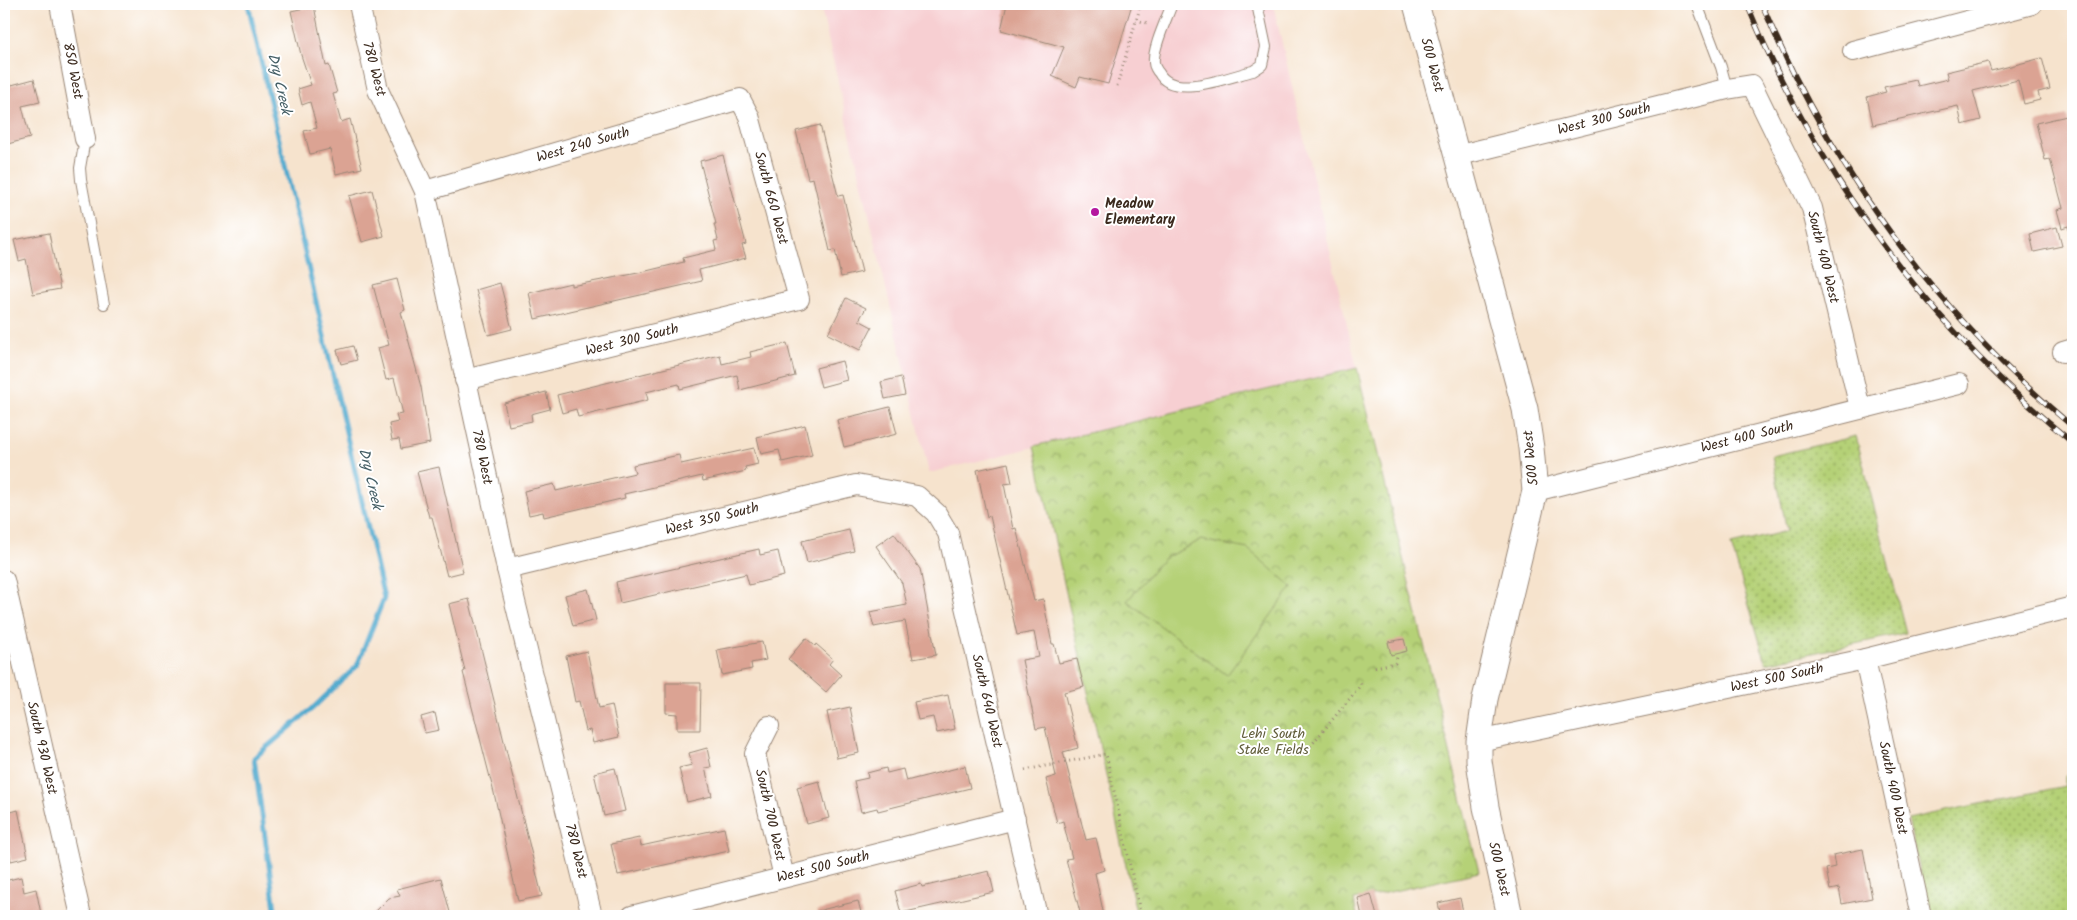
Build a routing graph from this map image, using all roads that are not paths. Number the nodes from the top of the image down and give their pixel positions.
1 (60, 4) edge
2 (362, 4) edge
3 (1172, 4) edge
4 (1257, 4) edge
5 (1416, 4) edge
6 (1697, 4) edge
7 (2032, 4) edge
8 (1853, 51) dead end
9 (1752, 85) joint
10 (1727, 89) junction
11 (740, 99) joint
12 (85, 139) joint
13 (1456, 156) junction
14 (425, 191) junction
15 (798, 299) joint
16 (104, 304) dead end
17 (465, 380) junction
18 (1959, 384) dead end
19 (1860, 408) junction
20 (1535, 491) junction
21 (917, 496) joint
22 (507, 569) junction
23 (4, 583) edge
24 (2073, 607) edge
25 (1865, 659) junction
26 (769, 726) dead end
27 (1479, 741) junction
28 (1015, 819) junction
29 (784, 877) junction
30 (81, 916) edge
31 (592, 916) edge
32 (632, 916) edge
33 (1037, 916) edge
34 (1510, 916) edge
35 (1920, 916) edge

1 - 12 street, 850 West
2 - 14 street, 780 West
3 - 4 lane
5 - 13 street, 500 West
6 - 10 lane
7 - 8 street
9 - 10 street, West 300 South
9 - 19 street, South 400 West
10 - 13 street, West 300 South
11 - 14 street, West 240 South
11 - 15 street, South 660 West
12 - 16 lane
13 - 20 street, 500 West
14 - 17 street, 780 West
15 - 17 street, West 300 South
17 - 22 street, 780 West
18 - 19 street, West 400 South
19 - 20 street, West 400 South
20 - 27 street, 500 West
21 - 22 street, West 350 South
21 - 28 street, South 640 West
22 - 31 street, 780 West
23 - 30 street, South 930 West
24 - 25 street, West 500 South
25 - 27 street, West 500 South
25 - 35 street, South 400 West
26 - 29 street, South 700 West
27 - 34 street, 500 West
28 - 29 street, West 500 South
28 - 33 street, South 640 West
29 - 32 street, West 500 South

